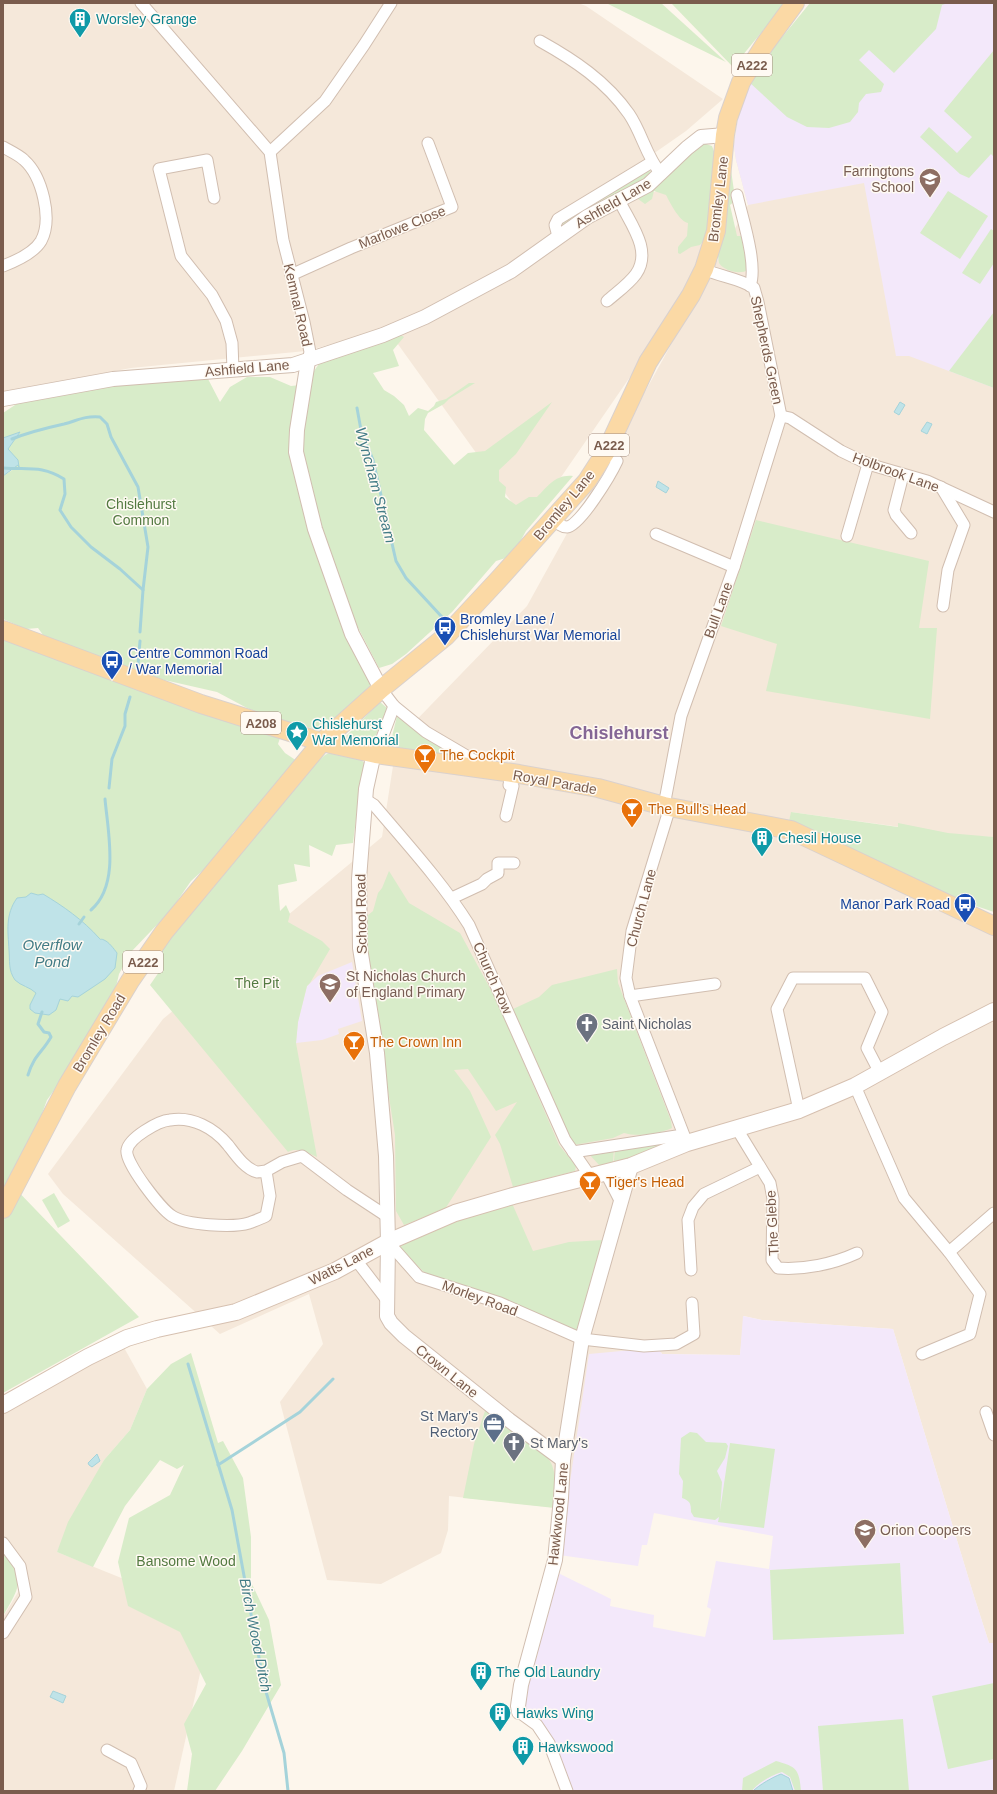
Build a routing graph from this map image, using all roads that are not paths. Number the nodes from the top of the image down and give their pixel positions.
1 (141, 3) edge
2 (391, 3) edge
3 (795, 3) edge
4 (540, 41) dead end
5 (725, 135) junction
6 (428, 143) dead end
7 (3, 147) edge
8 (270, 152) junction
9 (652, 162) junction
10 (661, 174) junction
11 (737, 195) dead end
12 (214, 198) dead end
13 (618, 200) junction
14 (558, 236) junction
15 (3, 266) edge
16 (704, 269) junction
17 (292, 275) junction
18 (750, 286) junction
19 (606, 301) dead end
20 (308, 361) junction
21 (233, 370) junction
22 (3, 399) edge
23 (781, 416) junction
24 (868, 464) junction
25 (904, 475) junction
26 (941, 487) junction
27 (994, 512) edge
28 (911, 533) dead end
29 (656, 534) dead end
30 (848, 536) dead end
31 (734, 567) junction
32 (943, 606) dead end
33 (3, 630) edge
34 (381, 689) junction
35 (394, 706) junction
36 (322, 742) junction
37 (375, 754) junction
38 (482, 770) junction
39 (511, 774) junction
40 (366, 800) junction
41 (667, 807) junction
42 (506, 816) dead end
43 (514, 863) dead end
44 (452, 898) junction
45 (994, 926) edge
46 (715, 984) dead end
47 (630, 996) junction
48 (994, 1011) edge
49 (880, 1073) junction
50 (855, 1086) junction
51 (799, 1110) junction
52 (737, 1129) junction
53 (685, 1139) junction
54 (573, 1152) junction
55 (631, 1166) junction
56 (760, 1167) junction
57 (266, 1171) junction
58 (607, 1172) junction
59 (590, 1176) junction
60 (621, 1199) junction
61 (3, 1209) edge
62 (994, 1213) edge
63 (388, 1217) junction
64 (388, 1242) junction
65 (857, 1252) dead end
66 (949, 1252) junction
67 (356, 1260) junction
68 (691, 1270) dead end
69 (386, 1300) junction
70 (692, 1303) dead end
71 (582, 1339) junction
72 (922, 1354) dead end
73 (3, 1405) edge
74 (986, 1412) dead end
75 (994, 1435) edge
76 (563, 1460) junction
77 (3, 1543) edge
78 (3, 1633) edge
79 (519, 1712) joint
80 (107, 1750) dead end
81 (140, 1791) edge
82 (567, 1791) edge

1 - 8 street
2 - 8 street
3 - 5 main road, A222
4 - 9 street
5 - 10 street, Ashfield Lane
5 - 16 main road, Bromley Lane / A222
6 - 17 street, Marlowe Close
7 - 15 street
8 - 17 street, Kemnal Road
9 - 10 street
9 - 14 street, Ashfield Lane
10 - 13 street, Ashfield Lane
11 - 18 street, Shepherds Green
12 - 21 street
13 - 14 street, Ashfield Lane
13 - 19 street
14 - 20 street, Ashfield Lane
16 - 18 street, Shepherds Green
16 - 34 main road, Bromley Lane / A222
17 - 20 street, Kemnal Road
18 - 23 street, Shepherds Green
20 - 21 street, Ashfield Lane
20 - 34 street, Kemnal Road
21 - 22 street, Ashfield Lane
23 - 24 street, Holbrook Lane
23 - 31 street, Bull Lane
24 - 25 street, Holbrook Lane
24 - 30 street
25 - 26 street, Holbrook Lane
25 - 28 street
26 - 27 street, Holbrook Lane
26 - 32 street
29 - 31 street
31 - 41 street, Bull Lane
33 - 36 main road, A208
34 - 35 street
34 - 36 main road, Bromley Lane / A222
35 - 37 street
35 - 38 street
36 - 37 main road, Royal Parade / A208
36 - 61 main road, Bromley Road / A222
37 - 38 main road, Royal Parade / A208
37 - 40 street, School Road
38 - 39 main road, Royal Parade / A208
39 - 41 main road, Royal Parade / A208
39 - 42 street
40 - 44 street, Church Row
40 - 63 street, School Road
41 - 45 main road, A208
41 - 47 street, Church Lane
43 - 44 street
44 - 54 street, Church Row
46 - 47 street
47 - 53 street, Church Lane
48 - 49 main road
49 - 50 main road
49 - 51 street
50 - 51 main road
50 - 66 street
51 - 52 main road
52 - 53 main road
52 - 56 street, The Glebe
53 - 54 street
53 - 55 main road, Watts Lane
54 - 59 street, Church Row
55 - 58 main road, Watts Lane
55 - 60 street, Hawkwood Lane
56 - 65 street, The Glebe
56 - 68 street
57 - 57 street
57 - 63 street
58 - 59 main road, Watts Lane
58 - 60 street
59 - 64 main road, Watts Lane
60 - 71 street, Hawkwood Lane
62 - 66 street
63 - 64 street, School Road
64 - 67 main road, Watts Lane
64 - 69 street, Crown Lane
64 - 71 street, Morley Road
66 - 72 street
67 - 69 street, Crown Lane
67 - 73 main road, Watts Lane
69 - 76 street, Crown Lane
70 - 71 street, Morley Road
71 - 76 street, Hawkwood Lane
74 - 75 street
76 - 79 street, Hawkwood Lane
77 - 78 street
79 - 82 street
80 - 81 street

